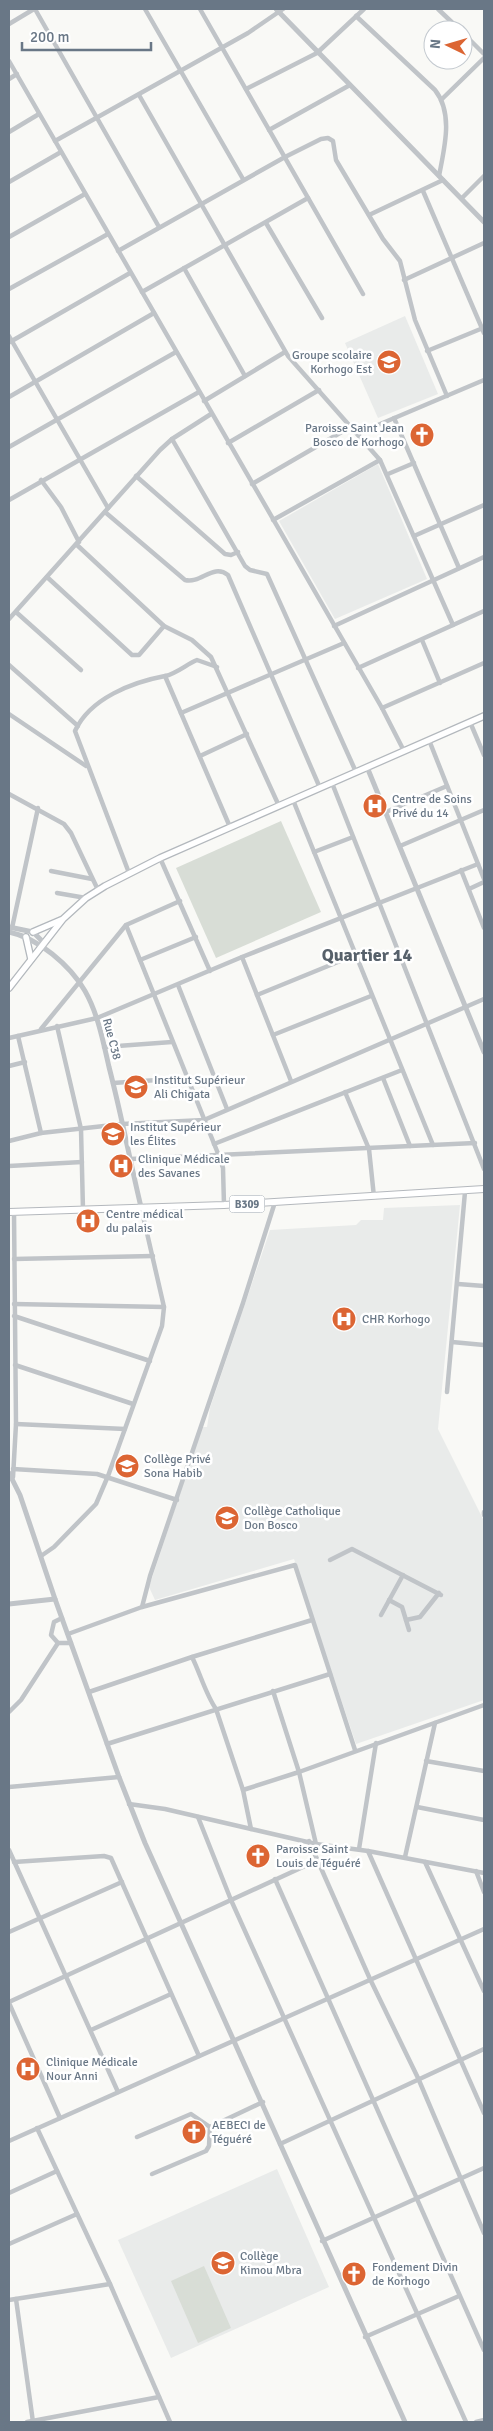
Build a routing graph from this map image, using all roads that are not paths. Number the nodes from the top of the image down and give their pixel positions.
1 (35, 9) edge
2 (145, 9) edge
3 (200, 9) edge
4 (364, 9) edge
5 (438, 9) edge
6 (279, 10) edge
7 (356, 16) junction
8 (450, 20) edge
9 (9, 24) edge
10 (473, 44) edge
11 (223, 47) junction
12 (317, 53) junction
13 (484, 56) edge
14 (9, 61) edge
15 (181, 71) junction
16 (17, 74) junction
17 (9, 78) edge
18 (350, 85) junction
19 (246, 89) junction
20 (139, 95) junction
21 (441, 100) junction
22 (39, 114) junction
23 (96, 119) junction
24 (269, 130) junction
25 (9, 132) edge
26 (55, 142) junction
27 (61, 152) junction
28 (285, 156) junction
29 (438, 176) junction
30 (484, 176) edge
31 (243, 179) junction
32 (443, 180) junction
33 (9, 182) edge
34 (422, 191) junction
35 (85, 194) junction
36 (308, 198) junction
37 (462, 198) junction
38 (201, 203) junction
39 (369, 216) junction
40 (484, 222) edge
41 (266, 223) junction
42 (159, 227) junction
43 (108, 234) junction
44 (9, 237) edge
45 (484, 243) edge
46 (224, 246) junction
47 (118, 251) junction
48 (452, 258) junction
49 (184, 268) junction
50 (130, 273) junction
51 (404, 280) junction
52 (9, 289) edge
53 (142, 292) junction
54 (363, 294) dead end
55 (154, 313) junction
56 (322, 318) dead end
57 (484, 330) edge
58 (10, 340) edge
59 (428, 351) junction
60 (176, 352) junction
61 (286, 352) junction
62 (245, 376) junction
63 (484, 380) edge
64 (35, 382) junction
65 (319, 390) junction
66 (199, 392) junction
67 (447, 396) junction
68 (9, 397) edge
69 (204, 402) junction
70 (211, 414) junction
71 (394, 418) junction
72 (56, 420) junction
73 (352, 426) junction
74 (358, 433) junction
75 (172, 439) junction
76 (228, 443) junction
77 (9, 447) edge
78 (78, 459) junction
79 (380, 460) junction
80 (414, 463) junction
81 (388, 474) junction
82 (136, 476) junction
83 (41, 480) junction
84 (252, 484) junction
85 (9, 500) edge
86 (484, 506) edge
87 (106, 510) junction
88 (272, 520) junction
89 (441, 524) junction
90 (414, 536) junction
91 (78, 544) junction
92 (238, 552) junction
93 (484, 557) edge
94 (459, 568) junction
95 (47, 577) junction
96 (433, 580) junction
97 (484, 611) edge
98 (16, 612) junction
99 (9, 619) edge
100 (453, 625) junction
101 (164, 626) junction
102 (334, 626) junction
103 (422, 640) junction
104 (344, 643) junction
105 (306, 660) junction
106 (484, 663) edge
107 (9, 665) edge
108 (217, 667) junction
109 (358, 668) junction
110 (81, 670) dead end
111 (165, 676) junction
112 (271, 676) junction
113 (440, 683) junction
114 (230, 693) junction
115 (382, 708) junction
116 (181, 713) junction
117 (9, 714) edge
118 (484, 716) edge
119 (470, 722) junction
120 (78, 726) junction
121 (247, 734) junction
122 (429, 740) junction
123 (404, 751) junction
124 (484, 755) edge
125 (200, 756) junction
126 (88, 767) junction
127 (367, 767) junction
128 (356, 772) junction
129 (332, 783) junction
130 (447, 786) junction
131 (320, 788) junction
132 (9, 794) edge
133 (293, 800) junction
134 (279, 806) junction
135 (38, 808) junction
136 (484, 810) edge
137 (386, 812) junction
138 (461, 820) junction
139 (230, 827) junction
140 (353, 837) junction
141 (400, 846) junction
142 (314, 852) junction
143 (160, 858) junction
144 (478, 864) junction
145 (51, 870) dead end
146 (461, 870) junction
147 (129, 873) junction
148 (92, 879) junction
149 (484, 881) edge
150 (417, 887) junction
151 (468, 888) junction
152 (98, 890) junction
153 (56, 892) dead end
154 (86, 898) junction
155 (180, 901) junction
156 (379, 903) junction
157 (340, 918) junction
158 (63, 919) junction
159 (126, 925) junction
160 (484, 928) edge
161 (10, 929) edge
162 (33, 932) junction
163 (26, 937) junction
164 (196, 937) junction
165 (44, 947) junction
166 (355, 956) junction
167 (242, 957) junction
168 (30, 959) junction
169 (140, 960) junction
170 (210, 971) junction
171 (78, 980) junction
172 (178, 985) junction
173 (9, 988) edge
174 (257, 995) junction
175 (154, 996) junction
176 (371, 996) junction
177 (484, 999) edge
178 (466, 1006) junction
179 (97, 1018) junction
180 (428, 1023) junction
181 (57, 1026) junction
182 (40, 1029) junction
183 (273, 1035) junction
184 (18, 1036) junction
185 (9, 1038) edge
186 (388, 1039) junction
187 (172, 1042) junction
188 (104, 1047) junction
189 (484, 1050) edge
190 (25, 1062) junction
191 (9, 1066) edge
192 (402, 1070) junction
193 (187, 1078) junction
194 (382, 1078) junction
195 (292, 1081) junction
196 (113, 1083) junction
197 (345, 1092) junction
198 (227, 1109) junction
199 (204, 1120) junction
200 (122, 1124) junction
201 (81, 1129) junction
202 (42, 1133) junction
203 (9, 1141) edge
204 (475, 1143) junction
205 (214, 1144) junction
206 (433, 1145) junction
207 (410, 1146) junction
208 (369, 1149) junction
209 (219, 1156) junction
210 (130, 1159) junction
211 (82, 1162) junction
212 (9, 1166) edge
213 (484, 1169) edge
214 (484, 1189) edge
215 (465, 1192) junction
216 (374, 1197) junction
217 (275, 1202) junction
218 (224, 1205) junction
219 (141, 1208) junction
220 (83, 1210) junction
221 (11, 1212) edge
222 (12, 1249) edge
223 (153, 1256) junction
224 (14, 1259) junction
225 (458, 1284) junction
226 (484, 1286) edge
227 (12, 1307) edge
228 (164, 1307) junction
229 (14, 1316) junction
230 (452, 1342) junction
231 (484, 1345) edge
232 (150, 1361) junction
233 (15, 1365) junction
234 (447, 1392) dead end
235 (133, 1404) junction
236 (16, 1424) junction
237 (125, 1429) junction
238 (12, 1473) edge
239 (108, 1476) junction
240 (177, 1500) junction
241 (42, 1556) junction
242 (330, 1560) dead end
243 (403, 1575) junction
244 (55, 1599) junction
245 (389, 1600) junction
246 (9, 1604) edge
247 (142, 1608) junction
248 (381, 1615) dead end
249 (62, 1618) junction
250 (312, 1620) junction
251 (406, 1620) junction
252 (409, 1630) dead end
253 (68, 1634) junction
254 (71, 1642) junction
255 (58, 1643) junction
256 (192, 1657) junction
257 (330, 1674) junction
258 (273, 1691) junction
259 (89, 1692) junction
260 (484, 1704) edge
261 (216, 1709) junction
262 (9, 1712) edge
263 (435, 1723) junction
264 (376, 1743) junction
265 (107, 1744) junction
266 (355, 1750) junction
267 (426, 1761) junction
268 (484, 1771) edge
269 (299, 1772) junction
270 (119, 1777) junction
271 (9, 1787) edge
272 (243, 1790) junction
273 (129, 1804) junction
274 (417, 1807) junction
275 (198, 1818) junction
276 (484, 1820) edge
277 (251, 1829) junction
278 (309, 1841) junction
279 (316, 1844) junction
280 (358, 1849) junction
281 (9, 1850) edge
282 (368, 1850) junction
283 (405, 1858) junction
284 (318, 1860) junction
285 (14, 1862) junction
286 (425, 1862) junction
287 (476, 1871) junction
288 (484, 1872) edge
289 (275, 1879) junction
290 (122, 1882) junction
291 (484, 1892) edge
292 (231, 1900) junction
293 (41, 1918) junction
294 (181, 1924) junction
295 (484, 1929) edge
296 (9, 1932) edge
297 (461, 1938) junction
298 (147, 1939) junction
299 (416, 1958) junction
300 (66, 1976) junction
301 (370, 1979) junction
302 (484, 1991) edge
303 (171, 1994) junction
304 (327, 1998) junction
305 (9, 2002) edge
306 (284, 2017) junction
307 (91, 2030) junction
308 (234, 2040) junction
309 (484, 2049) edge
310 (199, 2056) junction
311 (461, 2060) junction
312 (418, 2078) junction
313 (118, 2092) junction
314 (372, 2100) junction
315 (263, 2102) junction
316 (484, 2113) edge
317 (60, 2118) junction
318 (331, 2122) junction
319 (210, 2127) junction
320 (37, 2128) junction
321 (137, 2137) dead end
322 (9, 2141) edge
323 (280, 2144) junction
324 (484, 2168) edge
325 (57, 2171) junction
326 (152, 2174) dead end
327 (460, 2179) junction
328 (9, 2193) edge
329 (415, 2198) junction
330 (77, 2214) junction
331 (374, 2217) junction
332 (484, 2233) edge
333 (322, 2241) junction
334 (9, 2244) edge
335 (110, 2284) junction
336 (460, 2296) junction
337 (16, 2299) junction
338 (9, 2300) edge
339 (417, 2315) junction
340 (366, 2337) junction
341 (484, 2350) edge
342 (158, 2396) junction
343 (484, 2420) edge
344 (27, 2422) edge
345 (33, 2422) edge
346 (170, 2422) edge
347 (405, 2422) edge
348 (466, 2422) edge
349 (476, 2422) edge

1 - 9 street
1 - 23 street
2 - 15 street
3 - 11 street
4 - 7 street
5 - 8 street
6 - 11 street
6 - 12 street
7 - 12 street
7 - 21 street
10 - 13 street
11 - 15 street
11 - 19 street
12 - 18 street
12 - 19 street
13 - 21 street
14 - 16 street
15 - 20 street
15 - 31 street
16 - 17 street
16 - 22 street
18 - 24 street
18 - 29 street
19 - 24 street
20 - 23 street
20 - 38 street
21 - 29 street
22 - 25 street
22 - 26 street
23 - 26 street
23 - 42 street
24 - 28 street
26 - 27 street
27 - 33 street
27 - 35 street
28 - 31 street
28 - 36 street
28 - 39 street
29 - 32 street
30 - 37 street
31 - 38 street
32 - 34 street
32 - 37 street
34 - 39 street
34 - 48 street
35 - 43 street
35 - 44 street
36 - 41 street
36 - 54 street
37 - 40 street
38 - 42 street
38 - 46 street
39 - 51 street
41 - 46 street
41 - 56 street
42 - 47 street
43 - 47 street
43 - 52 street
45 - 48 street
46 - 49 street
46 - 61 street
47 - 50 street
48 - 51 street
48 - 57 street
49 - 53 street
49 - 62 street
50 - 53 street
50 - 58 street
51 - 59 street
53 - 55 street
55 - 60 street
55 - 64 street
57 - 59 street
58 - 64 street
59 - 67 street
60 - 66 street
60 - 72 street
61 - 62 street
61 - 65 street
62 - 69 street
63 - 67 street
64 - 68 street
64 - 72 street
65 - 73 street
65 - 76 street
66 - 69 street
66 - 78 street
67 - 71 street
69 - 70 street
70 - 75 street
70 - 76 street
71 - 74 street
71 - 80 street
72 - 77 street
72 - 78 street
73 - 74 street
73 - 84 street
74 - 79 street
75 - 82 street
75 - 92 street
76 - 84 street
78 - 83 street
78 - 87 street
79 - 81 street
79 - 88 street
80 - 81 street
80 - 89 street
81 - 90 street
82 - 87 street
82 - 92 street
83 - 85 street
83 - 91 street
84 - 88 street
86 - 89 street
87 - 91 street
87 - 112 street
88 - 102 street
89 - 90 street
89 - 94 street
90 - 96 street
91 - 95 street
91 - 101 street
92 - 105 street
93 - 94 street
94 - 96 street
95 - 98 street
95 - 101 street
96 - 100 street
96 - 102 street
97 - 100 street
98 - 99 street
98 - 110 street
100 - 103 street
101 - 108 street
102 - 104 street
103 - 109 street
103 - 113 street
104 - 105 street
104 - 109 street
105 - 112 street
105 - 128 street
106 - 113 street
107 - 120 street
108 - 111 street
108 - 114 street
109 - 115 street
111 - 116 street
111 - 120 street
112 - 114 street
112 - 131 street
113 - 115 street
114 - 116 street
114 - 121 street
115 - 123 street
116 - 125 street
117 - 126 street
118 - 119 main road
119 - 122 main road
119 - 124 street
120 - 126 street
121 - 125 street
121 - 134 street
122 - 123 main road
122 - 130 street
123 - 127 main road
125 - 139 street
126 - 147 street
127 - 128 main road
127 - 137 street
128 - 129 main road
129 - 131 main road
129 - 140 street
130 - 137 street
130 - 138 street
131 - 133 main road
132 - 135 street
133 - 134 main road
133 - 142 street
134 - 139 main road
135 - 148 street
135 - 161 street
136 - 138 street
137 - 141 street
138 - 141 street
138 - 144 street
139 - 143 main road
140 - 142 street
140 - 156 street
141 - 150 street
142 - 157 street
143 - 147 main road
143 - 155 street
144 - 146 street
144 - 149 street
145 - 148 street
146 - 150 street
146 - 151 street
147 - 152 main road
148 - 152 street
149 - 151 street
150 - 156 street
150 - 178 street
151 - 160 street
152 - 154 main road
153 - 154 street
154 - 158 main road
155 - 159 street
155 - 164 street
156 - 157 street
156 - 180 street
157 - 166 street
157 - 167 street
158 - 162 main road
158 - 165 main road
159 - 169 street
159 - 171 street
161 - 162 street
161 - 163 street
162 - 165 street
163 - 165 street
163 - 168 main road
164 - 169 street
164 - 170 street
165 - 168 main road
165 - 171 street, Rue C38
166 - 174 street
166 - 176 street
167 - 170 street
167 - 174 street
168 - 173 main road
169 - 175 street
170 - 172 street
171 - 179 street, Rue C38
171 - 182 street
172 - 175 street
172 - 198 street
174 - 183 street
175 - 179 street
175 - 187 street
176 - 183 street
176 - 186 street
177 - 178 street
178 - 180 street
178 - 189 street
179 - 181 street
179 - 188 street, Rue C38
180 - 186 street
180 - 204 street
181 - 182 street
181 - 201 street
182 - 184 street
183 - 195 street
184 - 185 street
184 - 190 street
186 - 192 street
186 - 195 street
187 - 188 street
187 - 193 street
188 - 196 street, Rue C38
190 - 191 street
190 - 202 street
192 - 194 street
192 - 206 street
193 - 196 street
193 - 199 street
194 - 197 street
194 - 207 street
195 - 198 street
196 - 200 street, Rue C38
197 - 205 street
197 - 208 street
198 - 199 street
199 - 200 street
199 - 205 street
200 - 201 street
200 - 210 street, Rue C38
201 - 202 street
201 - 211 street
202 - 203 street
204 - 206 street
204 - 213 street
205 - 209 street
206 - 207 street
207 - 208 street
208 - 209 street
208 - 216 street
209 - 210 street
209 - 218 street
210 - 219 street, Rue C38
211 - 212 street
211 - 220 street
214 - 215 main road, B309
215 - 216 main road, B309
215 - 225 street
216 - 217 main road, B309
217 - 218 main road, B309
217 - 240 street
218 - 219 main road, B309
219 - 220 main road, B309
219 - 223 street
220 - 221 main road, B309
221 - 222 street
222 - 224 street
223 - 224 street
223 - 228 street
224 - 227 street
225 - 226 street
225 - 230 street
227 - 228 street
227 - 229 street
228 - 232 street
229 - 232 street
229 - 233 street
230 - 231 street
230 - 234 street
232 - 235 street
233 - 235 street
233 - 236 street
235 - 237 street
236 - 237 street
236 - 238 street
237 - 239 street
238 - 239 street
238 - 241 street
239 - 240 street
239 - 241 street
240 - 247 street
241 - 244 street
242 - 243 street
243 - 245 street
243 - 251 street
244 - 246 street
244 - 249 street
245 - 248 street
245 - 251 street
247 - 250 street
247 - 253 street
249 - 253 street
249 - 255 street
250 - 256 street
250 - 257 street
251 - 252 street
253 - 254 street
254 - 255 street
254 - 259 street
255 - 262 street
256 - 259 street
256 - 261 street
257 - 258 street
257 - 266 street
258 - 261 street
258 - 269 street
259 - 265 street
260 - 263 street
261 - 265 street
261 - 272 street
263 - 264 street
263 - 267 street
264 - 266 street
264 - 280 street
265 - 270 street
266 - 269 street
267 - 268 street
267 - 274 street
269 - 272 street
269 - 279 street
270 - 271 street
270 - 273 street
272 - 277 street
273 - 275 street
273 - 294 street
274 - 276 street
274 - 283 street
275 - 277 street
275 - 292 street
277 - 278 street
278 - 279 street
278 - 284 street
279 - 280 street
280 - 282 street
281 - 285 street
282 - 283 street
282 - 299 street
283 - 286 street
284 - 289 street
284 - 301 street
285 - 290 street
285 - 293 street
286 - 287 street
286 - 297 street
287 - 288 street
287 - 291 street
289 - 292 street
289 - 304 street
290 - 293 street
290 - 298 street
292 - 294 street
292 - 306 street
293 - 296 street
293 - 300 street
294 - 298 street
294 - 308 street
295 - 297 street
297 - 299 street
297 - 302 street
298 - 300 street
298 - 303 street
299 - 301 street
299 - 311 street
300 - 305 street
300 - 307 street
301 - 304 street
301 - 312 street
303 - 307 street
303 - 310 street
304 - 306 street
304 - 314 street
305 - 317 street
306 - 308 street
306 - 318 street
307 - 313 street
308 - 310 street
308 - 315 street
309 - 311 street
310 - 313 street
311 - 312 street
311 - 316 street
312 - 314 street
312 - 327 street
313 - 317 street
314 - 318 street
314 - 329 street
315 - 319 street
315 - 323 street
317 - 320 street
318 - 323 street
318 - 331 street
319 - 321 street
319 - 326 street
320 - 322 street
320 - 325 street
323 - 333 street
324 - 327 street
325 - 328 street
325 - 330 street
327 - 329 street
327 - 332 street
329 - 331 street
329 - 336 street
330 - 334 street
330 - 335 street
331 - 333 street
331 - 339 street
333 - 340 street
335 - 337 street
335 - 342 street
336 - 339 street
336 - 341 street
337 - 338 street
337 - 345 street
339 - 340 street
339 - 348 street
340 - 347 street
342 - 345 street
342 - 346 street
343 - 349 street
344 - 345 street

